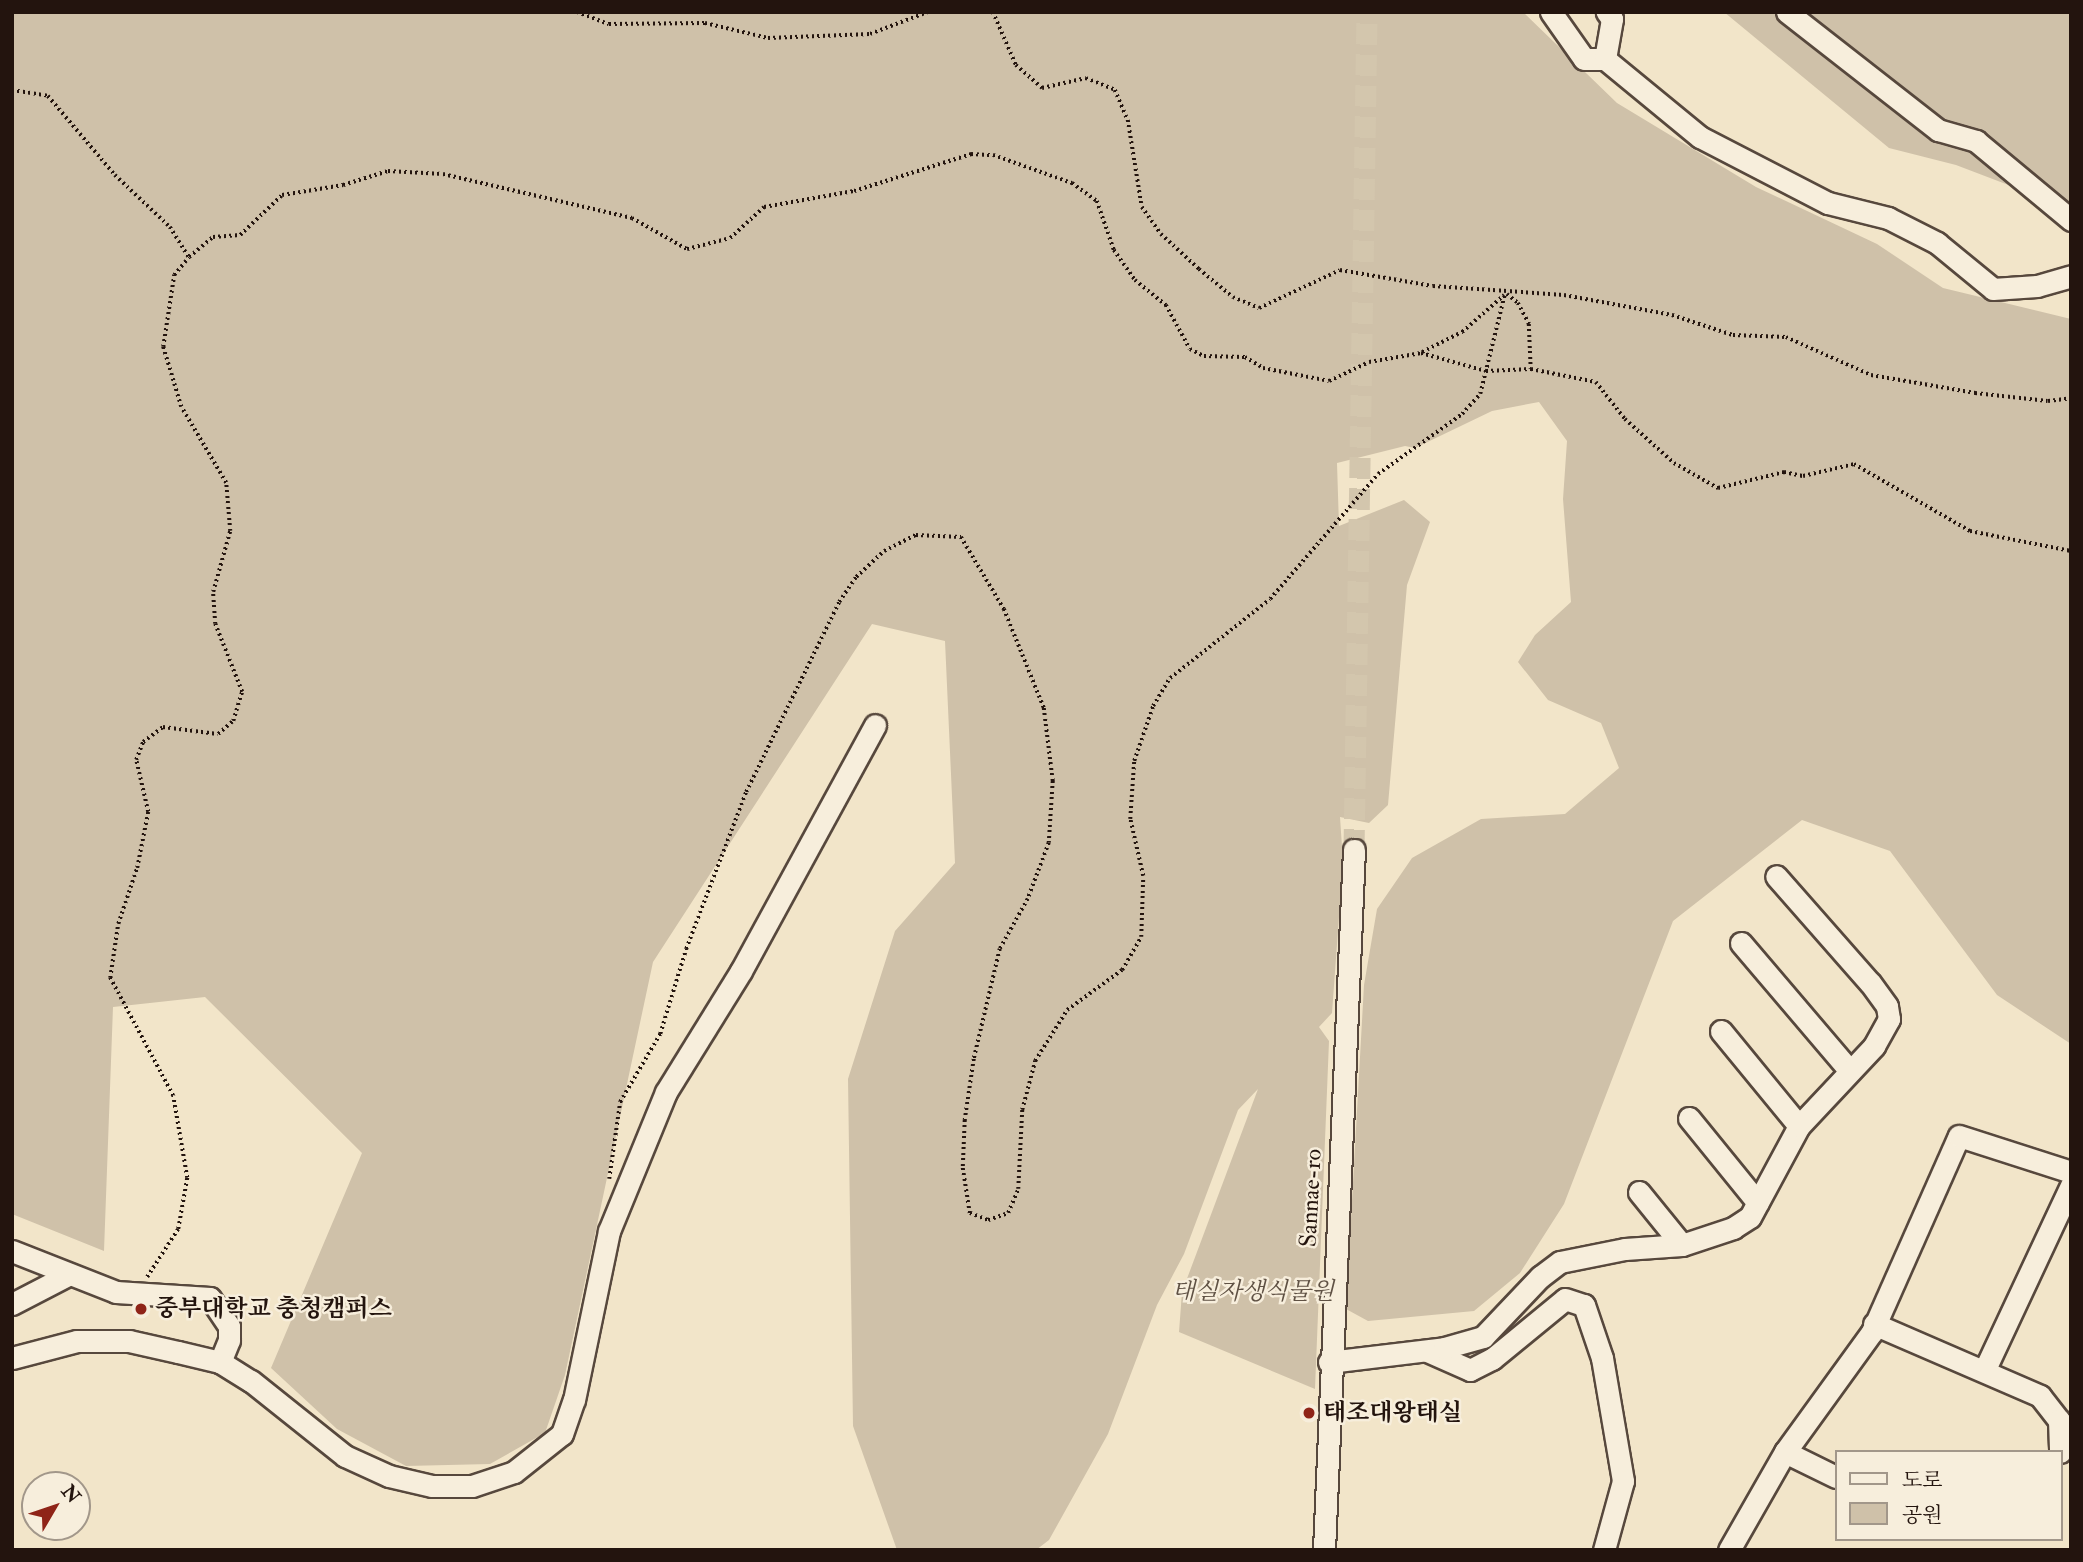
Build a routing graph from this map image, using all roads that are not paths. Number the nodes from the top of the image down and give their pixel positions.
1 (1551, 12) edge
2 (1607, 12) edge
3 (1787, 12) edge
4 (1605, 59) junction
5 (2071, 219) edge
6 (2071, 276) edge
7 (875, 725) dead end
8 (1354, 850) tunnel mouth
9 (1776, 876) dead end
10 (1741, 943) dead end
11 (1721, 1031) dead end
12 (1849, 1070) junction
13 (1689, 1118) dead end
14 (1799, 1126) junction
15 (2071, 1172) edge
16 (2071, 1185) edge
17 (1639, 1192) dead end
18 (1758, 1203) junction
19 (1682, 1245) junction
20 (12, 1251) edge
21 (68, 1275) junction
22 (12, 1304) edge
23 (1874, 1324) junction
24 (1427, 1351) junction
25 (12, 1358) edge
26 (220, 1362) junction
27 (1329, 1362) junction
28 (1985, 1369) junction
29 (2060, 1450) edge
30 (1785, 1452) junction
31 (1834, 1476) edge
32 (1324, 1550) edge
33 (1604, 1550) edge
34 (1729, 1550) edge

1 - 4 street
2 - 4 street
3 - 5 street
4 - 6 street
7 - 26 street
8 - 27 street, Sannae-ro
9 - 12 street
10 - 12 street
11 - 14 street
12 - 14 street
13 - 18 street
14 - 18 street
15 - 23 street
16 - 28 street
17 - 19 street
18 - 19 street
19 - 24 street
20 - 21 street
21 - 22 street
21 - 26 street
23 - 28 street
23 - 30 street
24 - 27 street
24 - 33 street
25 - 26 street
27 - 32 street, Sannae-ro
28 - 29 street
30 - 31 street
30 - 34 street

